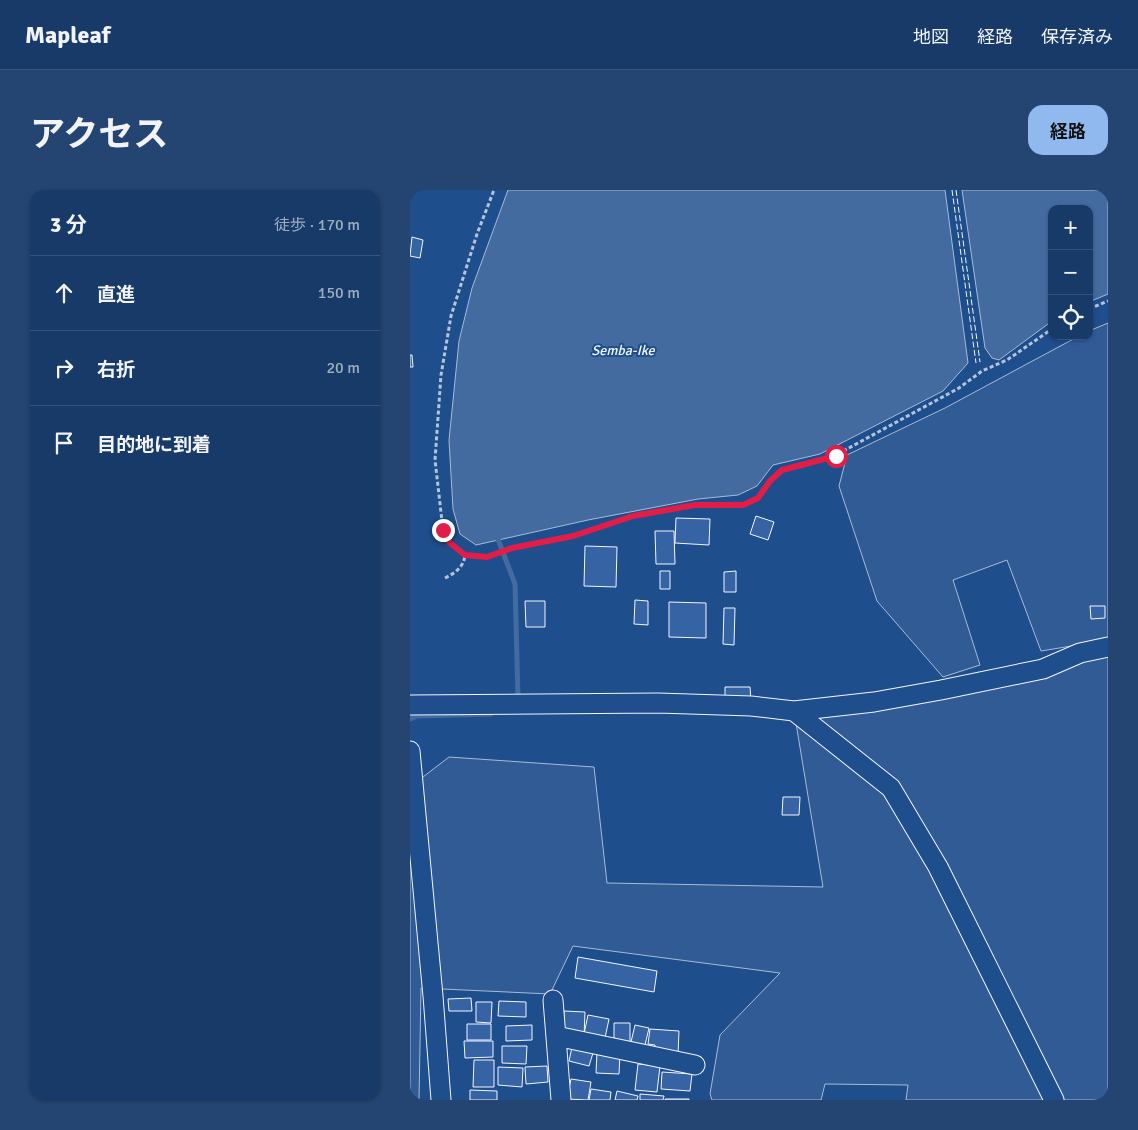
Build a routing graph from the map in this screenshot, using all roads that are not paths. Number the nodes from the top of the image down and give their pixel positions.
1 (1108, 647) edge
2 (410, 705) edge
3 (794, 711) junction
4 (410, 751) edge
5 (553, 1000) dead end
6 (556, 1036) junction
7 (695, 1065) dead end
8 (441, 1100) edge
9 (561, 1100) edge
10 (1054, 1100) edge

1 - 3 street
2 - 3 street
3 - 10 street
4 - 8 street
5 - 6 street
6 - 7 street
6 - 9 street

